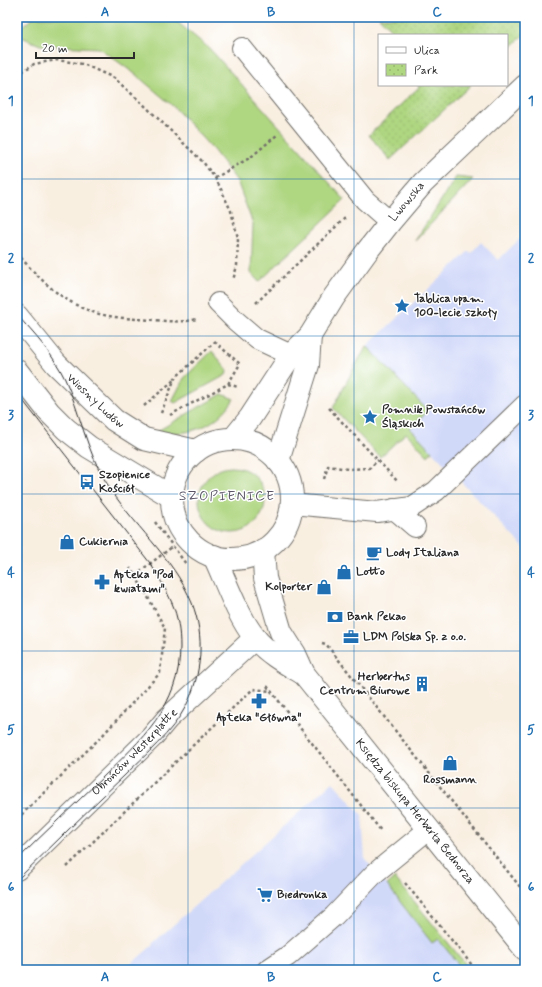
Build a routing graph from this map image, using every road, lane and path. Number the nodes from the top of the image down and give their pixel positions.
1 (242, 48) dead end
2 (17, 75) edge
3 (525, 86) edge
4 (298, 117) junction
5 (215, 178) junction
6 (365, 200) junction
7 (390, 222) junction
8 (17, 253) edge
9 (218, 303) junction
10 (18, 320) edge
11 (236, 321) junction
12 (310, 336) junction
13 (215, 342) junction
14 (291, 355) junction
15 (17, 371) edge
16 (175, 378) junction
17 (525, 405) edge
18 (144, 406) dead end
19 (328, 408) dead end
20 (160, 414) dead end
21 (163, 418) dead end
22 (233, 439) junction
23 (196, 452) junction
24 (378, 460) junction
25 (278, 461) junction
26 (323, 483) dead end
27 (172, 497) junction
28 (417, 503) junction
29 (292, 504) junction
30 (394, 509) junction
31 (415, 527) dead end
32 (172, 547) dead end
33 (263, 550) junction
34 (214, 556) junction
35 (130, 568) dead end
36 (135, 575) junction
37 (255, 638) junction
38 (319, 643) dead end
39 (304, 674) junction
40 (17, 819) edge
41 (429, 829) junction
42 (394, 857) junction
43 (68, 867) dead end
44 (17, 869) edge
45 (525, 893) edge
46 (525, 949) edge
47 (267, 970) edge
48 (476, 970) edge

1 - 4 lane
2 - 5 path
3 - 7 street, Lwowska
4 - 5 path
4 - 6 lane
5 - 9 path
6 - 7 lane
6 - 11 path
7 - 12 street, Lwowska
8 - 9 path
9 - 11 lane
10 - 23 street, Wiosny Ludów
11 - 13 path
11 - 14 lane
12 - 14 street, Lwowska
12 - 25 street, Lwowska
13 - 16 path
13 - 21 path
14 - 22 street, Lwowska
15 - 27 street
16 - 18 path
16 - 20 path
17 - 28 lane
19 - 24 path
22 - 23 street
22 - 25 street
23 - 27 street
24 - 26 path
24 - 28 path
25 - 29 street
27 - 34 street
28 - 30 lane
29 - 30 lane
29 - 33 street
30 - 31 lane
32 - 36 path
33 - 34 street
33 - 39 street, Księdza biskupa Herberta Bednorza
34 - 37 street, Księdza biskupa Herberta Bednorza
35 - 36 path
36 - 40 path
37 - 39 street, Księdza biskupa Herberta Bednorza
37 - 44 street, Obrońców Westerplatte
38 - 45 path
39 - 41 street, Księdza biskupa Herberta Bednorza
41 - 42 lane
41 - 46 street, Księdza biskupa Herberta Bednorza
42 - 43 path
42 - 47 lane
42 - 48 path

